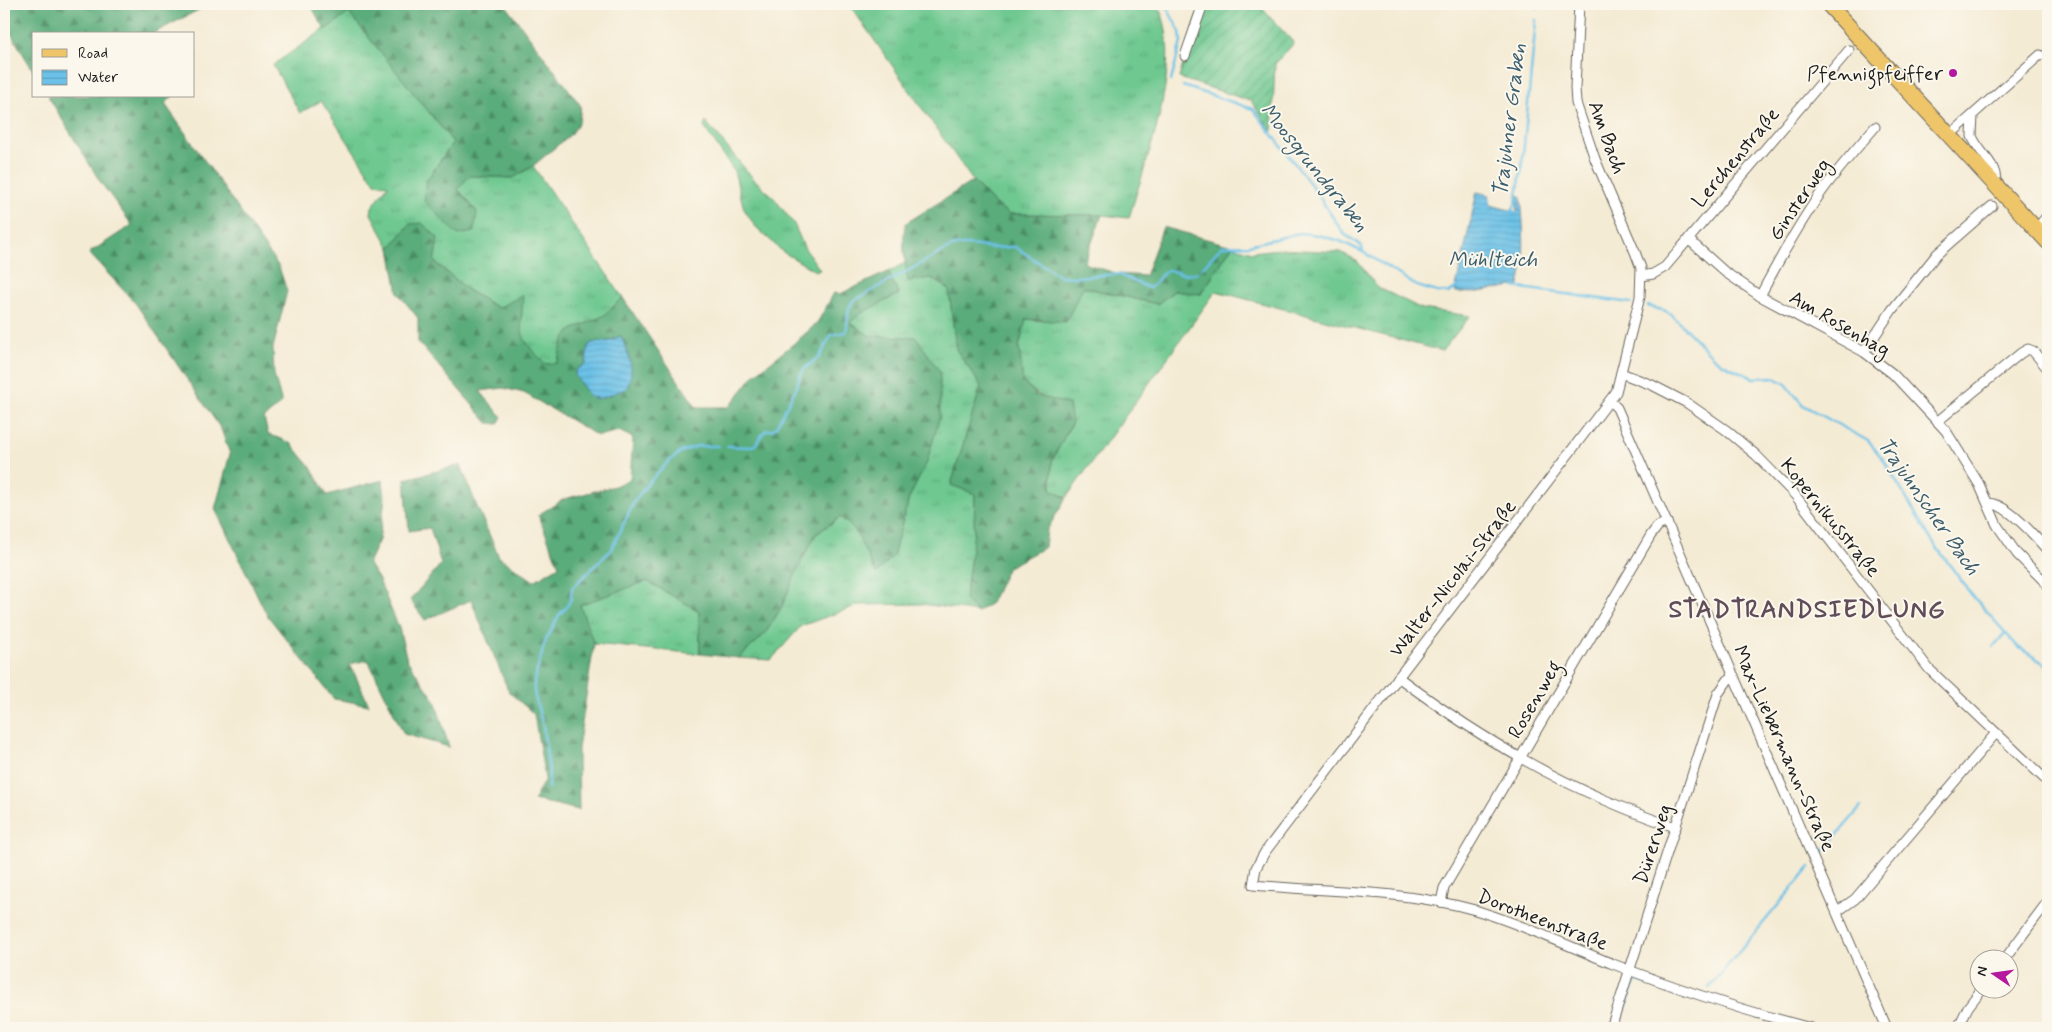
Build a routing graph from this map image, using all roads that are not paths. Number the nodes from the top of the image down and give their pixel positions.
1 (1203, 4) edge
2 (1579, 4) edge
3 (1828, 4) edge
4 (1849, 50) dead end
5 (2040, 55) dead end
6 (1186, 56) dead end
7 (1973, 115) junction
8 (1875, 127) dead end
9 (1950, 135) junction
10 (1996, 185) junction
11 (1992, 206) dead end
12 (2048, 216) edge
13 (2036, 229) junction
14 (1688, 239) junction
15 (2048, 242) edge
16 (1642, 276) junction
17 (1760, 296) junction
18 (1864, 352) junction
19 (2048, 369) edge
20 (1621, 373) junction
21 (1610, 401) junction
22 (1938, 421) junction
23 (1988, 504) junction
24 (1667, 522) junction
25 (2048, 551) edge
26 (2048, 585) edge
27 (1734, 676) junction
28 (1398, 677) junction
29 (1996, 733) junction
30 (1520, 758) junction
31 (2048, 782) edge
32 (1676, 828) junction
33 (1253, 885) joint
34 (2048, 901) edge
35 (1441, 902) junction
36 (1838, 911) junction
37 (2011, 950) edge
38 (1630, 970) junction
39 (1974, 1000) edge
40 (1611, 1028) edge
41 (1811, 1028) edge
42 (1888, 1028) edge
43 (1958, 1028) edge

1 - 6 street
2 - 16 street, Am Bach
3 - 9 main road
4 - 14 street, Lerchenstraße
5 - 7 street
7 - 9 street
7 - 10 street
8 - 17 street, Ginsterweg
9 - 10 main road
10 - 13 main road
11 - 18 street
12 - 13 street
13 - 15 main road
14 - 16 street, Lerchenstraße
14 - 17 street, Am Rosenhag
16 - 20 street, Walter-Nicolai-Straße
17 - 18 street, Am Rosenhag
18 - 22 street, Am Rosenhag
19 - 22 street
20 - 21 street, Walter-Nicolai-Straße
20 - 29 street, Kopernikusstraße
21 - 24 street, Max-Liebermann-Straße
21 - 28 street, Walter-Nicolai-Straße
22 - 23 street, Am Rosenhag
23 - 25 street
23 - 26 street, Am Rosenhag
24 - 27 street, Max-Liebermann-Straße
24 - 30 street, Rosenweg
27 - 32 street, Dürerweg
27 - 36 street, Max-Liebermann-Straße
28 - 30 street
28 - 33 street, Walter-Nicolai-Straße
29 - 31 street, Kopernikusstraße
29 - 36 street
30 - 32 street
30 - 35 street, Rosenweg
32 - 38 street, Dürerweg
33 - 35 street, Dorotheenstraße
34 - 37 street
35 - 38 street, Dorotheenstraße
36 - 42 street, Max-Liebermann-Straße
38 - 40 street, Dürerweg
38 - 41 street, Dorotheenstraße
39 - 43 street

